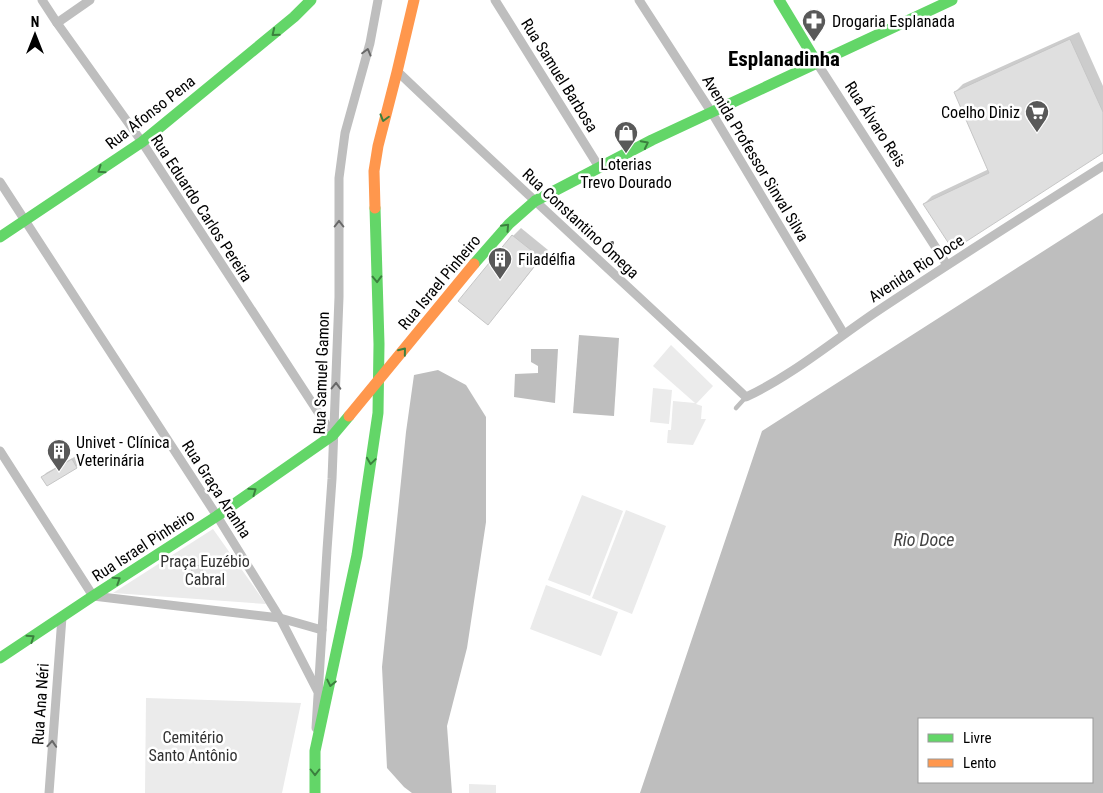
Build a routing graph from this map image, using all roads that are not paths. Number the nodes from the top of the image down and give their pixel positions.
1 (42, 0) edge
2 (90, 0) edge
3 (311, 0) edge
4 (378, 0) edge
5 (414, 0) edge
6 (495, 0) edge
7 (639, 0) edge
8 (779, 0) edge
9 (952, 0) edge
10 (57, 23) junction
11 (817, 63) junction
12 (397, 71) junction
13 (712, 113) junction
14 (142, 142) junction
15 (1103, 166) edge
16 (599, 167) junction
17 (0, 182) edge
18 (535, 201) junction
19 (26, 220) junction
20 (0, 237) edge
21 (947, 265) junction
22 (844, 334) junction
23 (746, 397) junction
24 (736, 408) dead end
25 (333, 435) junction
26 (0, 451) edge
27 (217, 516) junction
28 (93, 596) junction
29 (62, 617) junction
30 (280, 618) junction
31 (322, 630) junction
32 (0, 658) edge
33 (318, 691) junction
34 (315, 751) junction
35 (49, 793) edge
36 (315, 793) edge

1 - 10 street, Rua Eduardo Carlos Pereira
2 - 10 street
3 -> 14 street, Rua Afonso Pena
25 -> 4 street, Rua Samuel Gamon
5 - 12 street
6 - 16 street, Rua Samuel Barbosa
7 - 13 street, Avenida Professor Sinval Silva
8 - 11 street, Rua Álvaro Reis
9 - 11 street, Rua Israel Pinheiro
10 - 14 street, Rua Eduardo Carlos Pereira
11 - 13 street, Rua Israel Pinheiro
11 - 21 street, Rua Álvaro Reis
12 - 18 street, Rua Constantino Ômega
12 -> 34 street
16 -> 13 street, Rua Israel Pinheiro
13 - 22 street, Avenida Professor Sinval Silva
14 -> 19 street, Rua Afonso Pena
14 - 25 street, Rua Eduardo Carlos Pereira
15 - 21 street, Avenida Rio Doce
16 - 18 street, Rua Israel Pinheiro
17 - 19 street, Rua Graça Aranha
18 - 23 street, Rua Constantino Ômega
25 -> 18 street, Rua Israel Pinheiro, bridge
19 - 20 street, Rua Afonso Pena
19 - 27 street, Rua Graça Aranha
21 - 22 street, Avenida Rio Doce
22 - 23 street, Avenida Rio Doce
23 - 24 lane
27 -> 25 street, Rua Israel Pinheiro
25 - 31 street, Rua Samuel Gamon
26 - 28 street
28 -> 27 street, Rua Israel Pinheiro
27 - 30 street, Rua Graça Aranha
28 - 29 street, Rua Israel Pinheiro
28 - 30 street
32 -> 29 street, Rua Israel Pinheiro
35 -> 29 street, Rua Ana Néri
30 - 31 street
30 - 33 street, Rua Graça Aranha
31 - 33 street, Rua Samuel Gamon
33 - 34 street, Rua Samuel Gamon
34 -> 36 street

